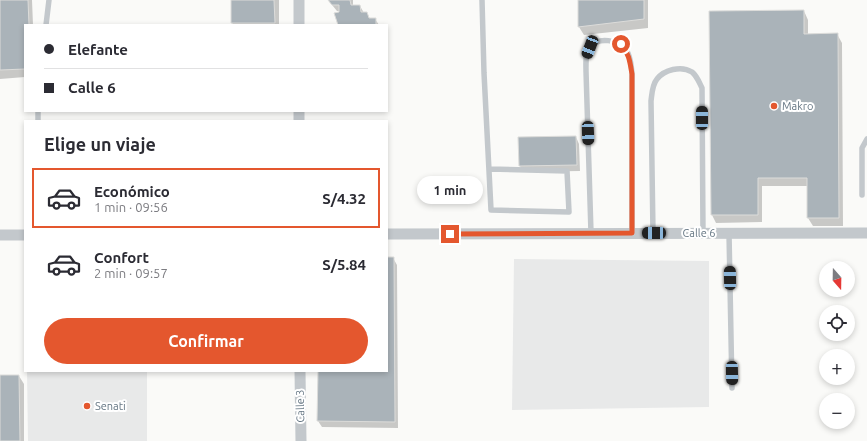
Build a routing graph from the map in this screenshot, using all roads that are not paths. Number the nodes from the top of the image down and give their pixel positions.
1 (49, 0) edge
2 (299, 0) edge
3 (482, 0) edge
4 (46, 24) edge
5 (299, 24) edge
6 (867, 139) edge
7 (489, 169) junction
8 (862, 195) dead end
9 (591, 233) junction
10 (632, 233) junction
11 (654, 233) junction
12 (703, 233) junction
13 (730, 233) junction
14 (867, 233) edge
15 (388, 234) edge
16 (0, 235) edge
17 (24, 235) edge
18 (300, 372) edge
19 (732, 388) dead end
20 (301, 441) edge

1 - 4 lane
2 - 5 street
3 - 7 lane
6 - 8 lane
7 - 7 lane
9 - 10 street, Calle 6
9 - 10 lane
9 - 15 street, Calle 6
10 - 11 street, Calle 6
11 - 12 street, Calle 6
11 - 12 lane
12 - 13 street, Calle 6
13 - 14 street, Calle 6
13 - 19 lane
16 - 17 street
18 - 20 street, Calle 3

